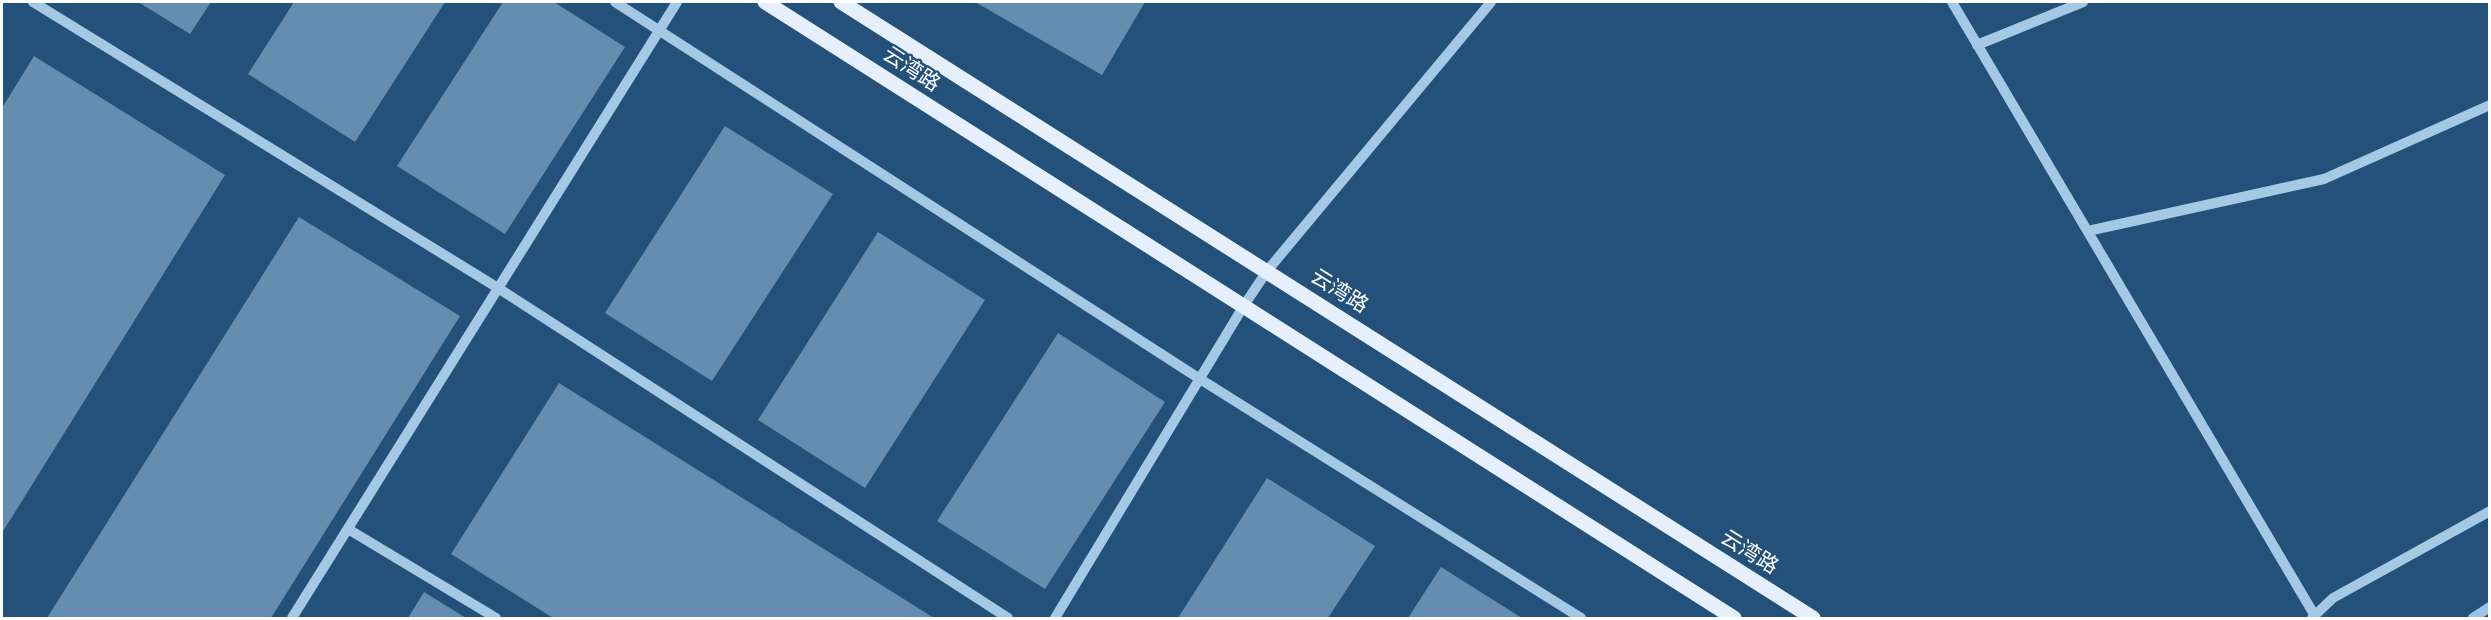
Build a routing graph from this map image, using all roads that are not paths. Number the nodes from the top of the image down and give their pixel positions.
1 (33, 2) edge
2 (615, 2) edge
3 (677, 2) edge
4 (765, 2) edge
5 (841, 2) edge
6 (1491, 2) edge
7 (1952, 2) edge
8 (2083, 2) edge
9 (659, 30) junction
10 (1977, 45) junction
11 (2490, 105) edge
12 (2088, 231) junction
13 (1267, 272) junction
14 (498, 288) junction
15 (1243, 307) junction
16 (1200, 379) junction
17 (2490, 512) edge
18 (348, 529) junction
19 (2314, 617) edge
20 (292, 618) edge
21 (496, 618) edge
22 (1008, 618) edge
23 (1055, 618) edge
24 (1581, 618) edge
25 (1734, 618) edge
26 (1813, 618) edge

1 - 14 street
2 - 9 street
3 - 9 street
4 - 15 main road, 云湾路
5 - 13 main road, 云湾路
6 - 13 street
7 - 10 street
8 - 10 street
9 - 14 street
9 - 16 street
10 - 12 street
11 - 12 street
12 - 19 street
13 - 15 street
13 - 26 main road, 云湾路
14 - 18 street
14 - 22 street
15 - 16 street
15 - 25 main road, 云湾路
16 - 23 street
16 - 24 street
17 - 19 street
18 - 20 street
18 - 21 street

